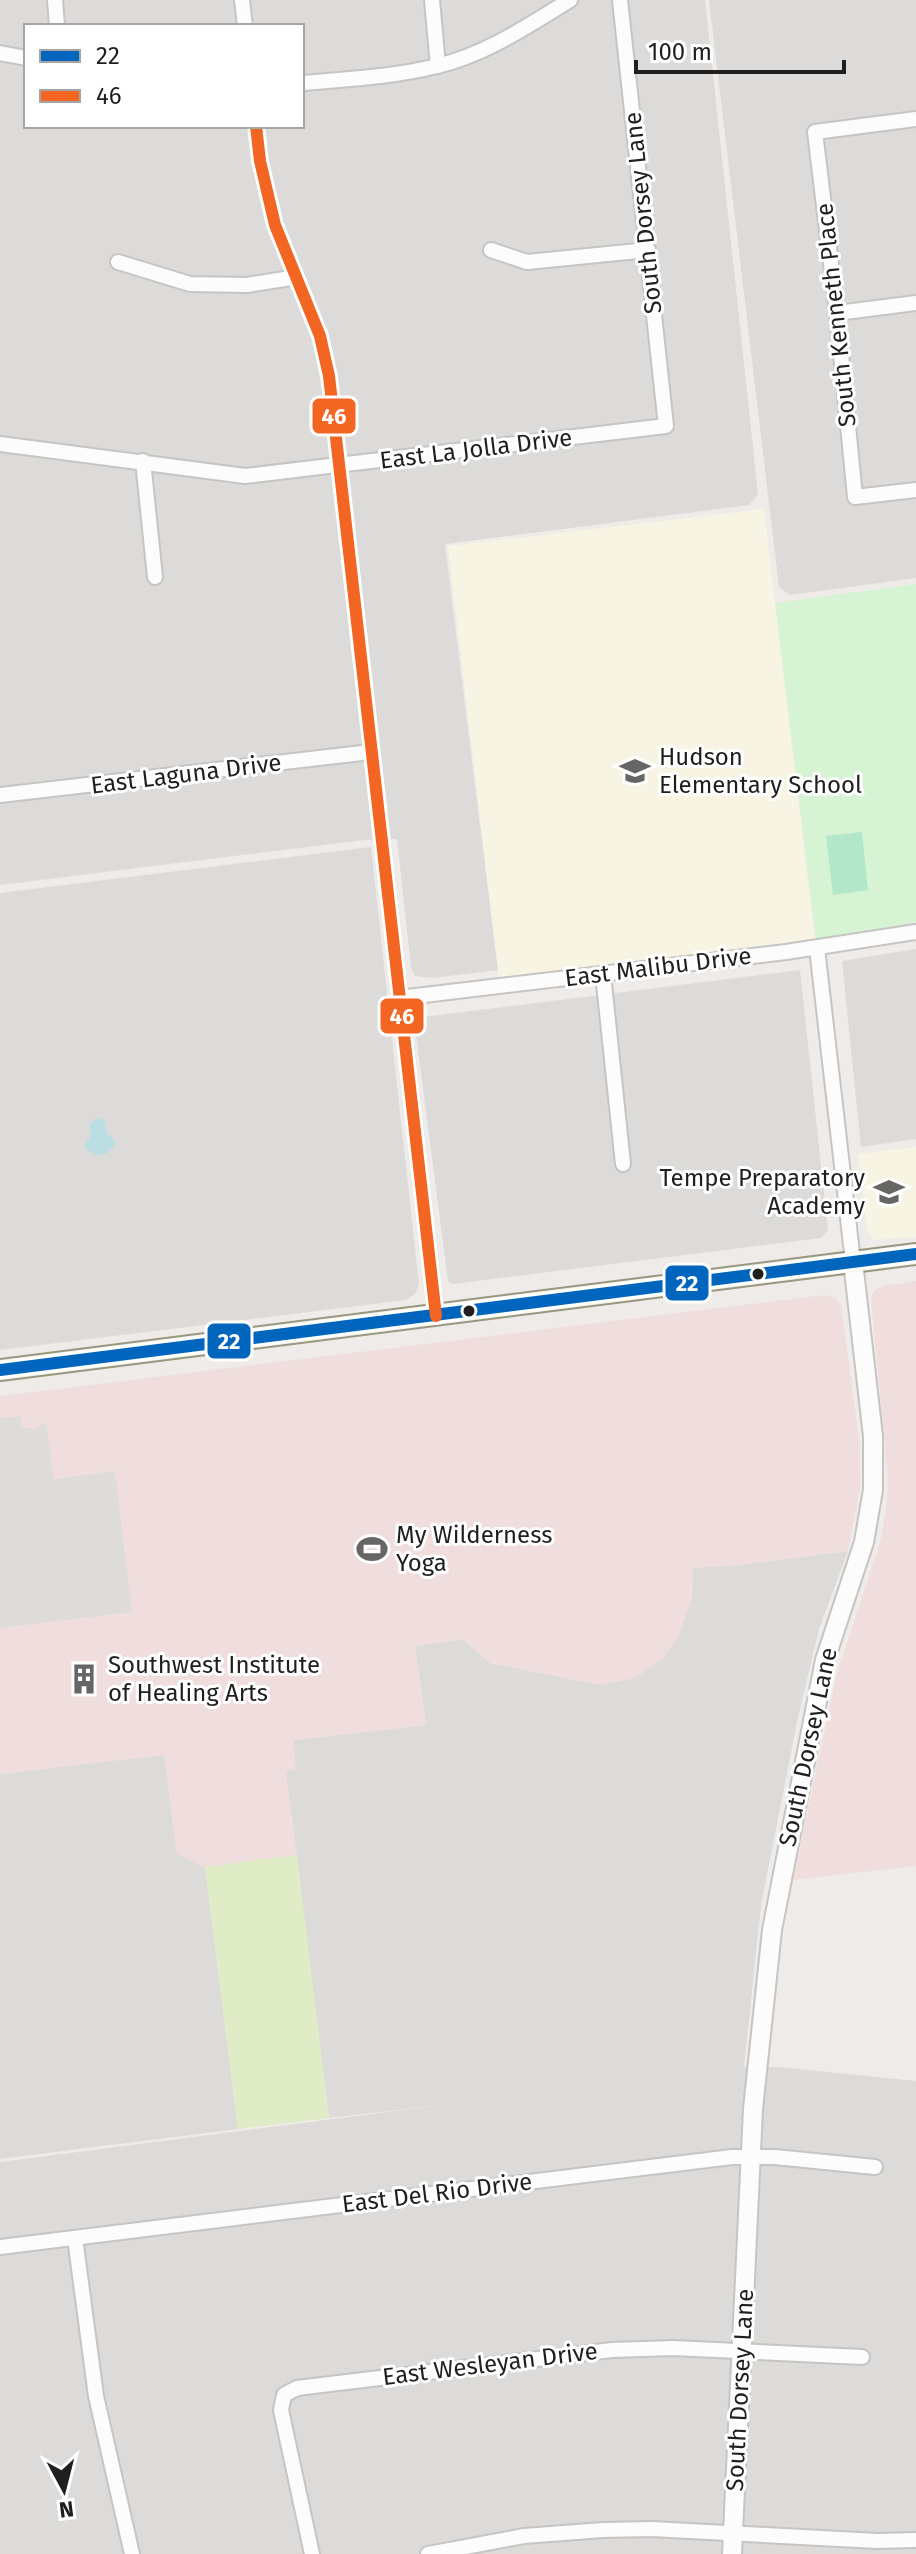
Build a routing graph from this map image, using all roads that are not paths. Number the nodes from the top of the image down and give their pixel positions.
1 (55, 0) edge
2 (242, 0) edge
3 (432, 0) edge
4 (570, 0) edge
5 (620, 0) edge
6 (57, 24) edge
7 (245, 24) edge
8 (0, 53) edge
9 (24, 58) edge
10 (438, 66) junction
11 (304, 83) edge
12 (916, 119) edge
13 (256, 128) edge
14 (491, 250) dead end
15 (648, 250) junction
16 (118, 262) dead end
17 (297, 277) junction
18 (916, 303) edge
19 (837, 313) junction
20 (666, 426) joint
21 (0, 444) edge
22 (143, 461) junction
23 (339, 466) junction
24 (916, 490) edge
25 (155, 577) dead end
26 (371, 752) junction
27 (0, 795) edge
28 (916, 932) edge
29 (817, 948) junction
30 (603, 974) junction
31 (399, 998) junction
32 (623, 1164) dead end
33 (916, 1254) edge
34 (853, 1262) junction
35 (436, 1316) junction
36 (0, 1370) edge
37 (751, 2156) junction
38 (875, 2167) dead end
39 (75, 2238) junction
40 (0, 2247) edge
41 (741, 2351) junction
42 (862, 2357) dead end
43 (733, 2533) junction
44 (916, 2540) edge
45 (132, 2554) edge
46 (312, 2554) edge
47 (428, 2554) edge
48 (732, 2554) edge

1 - 6 street
2 - 7 street
3 - 10 street
4 - 10 street
5 - 15 street, South Dorsey Lane
8 - 9 street
10 - 11 street
12 - 19 street, South Kenneth Place
13 - 17 street
14 - 15 street
15 - 20 street, South Dorsey Lane
16 - 17 street
17 - 23 street
18 - 19 street
19 - 24 street, South Kenneth Place
20 - 23 street, East La Jolla Drive
21 - 22 street, East La Jolla Drive
22 - 23 street, East La Jolla Drive
22 - 25 street
23 - 26 street
26 - 27 street, East Laguna Drive
26 - 31 street
28 - 29 street, East Malibu Drive
29 - 30 street, East Malibu Drive
29 - 34 street, South Dorsey Lane
30 - 31 street, East Malibu Drive
30 - 32 street
31 - 35 street
33 - 34 main road
34 - 35 main road
34 - 37 street, South Dorsey Lane
35 - 36 main road
37 - 38 street, East Del Rio Drive
37 - 39 street, East Del Rio Drive
37 - 41 street, South Dorsey Lane
39 - 40 street, East Del Rio Drive
39 - 45 street
41 - 42 street, East Wesleyan Drive
41 - 43 street, South Dorsey Lane
41 - 46 street, East Wesleyan Drive
43 - 44 street
43 - 47 street
43 - 48 street, South Dorsey Lane

